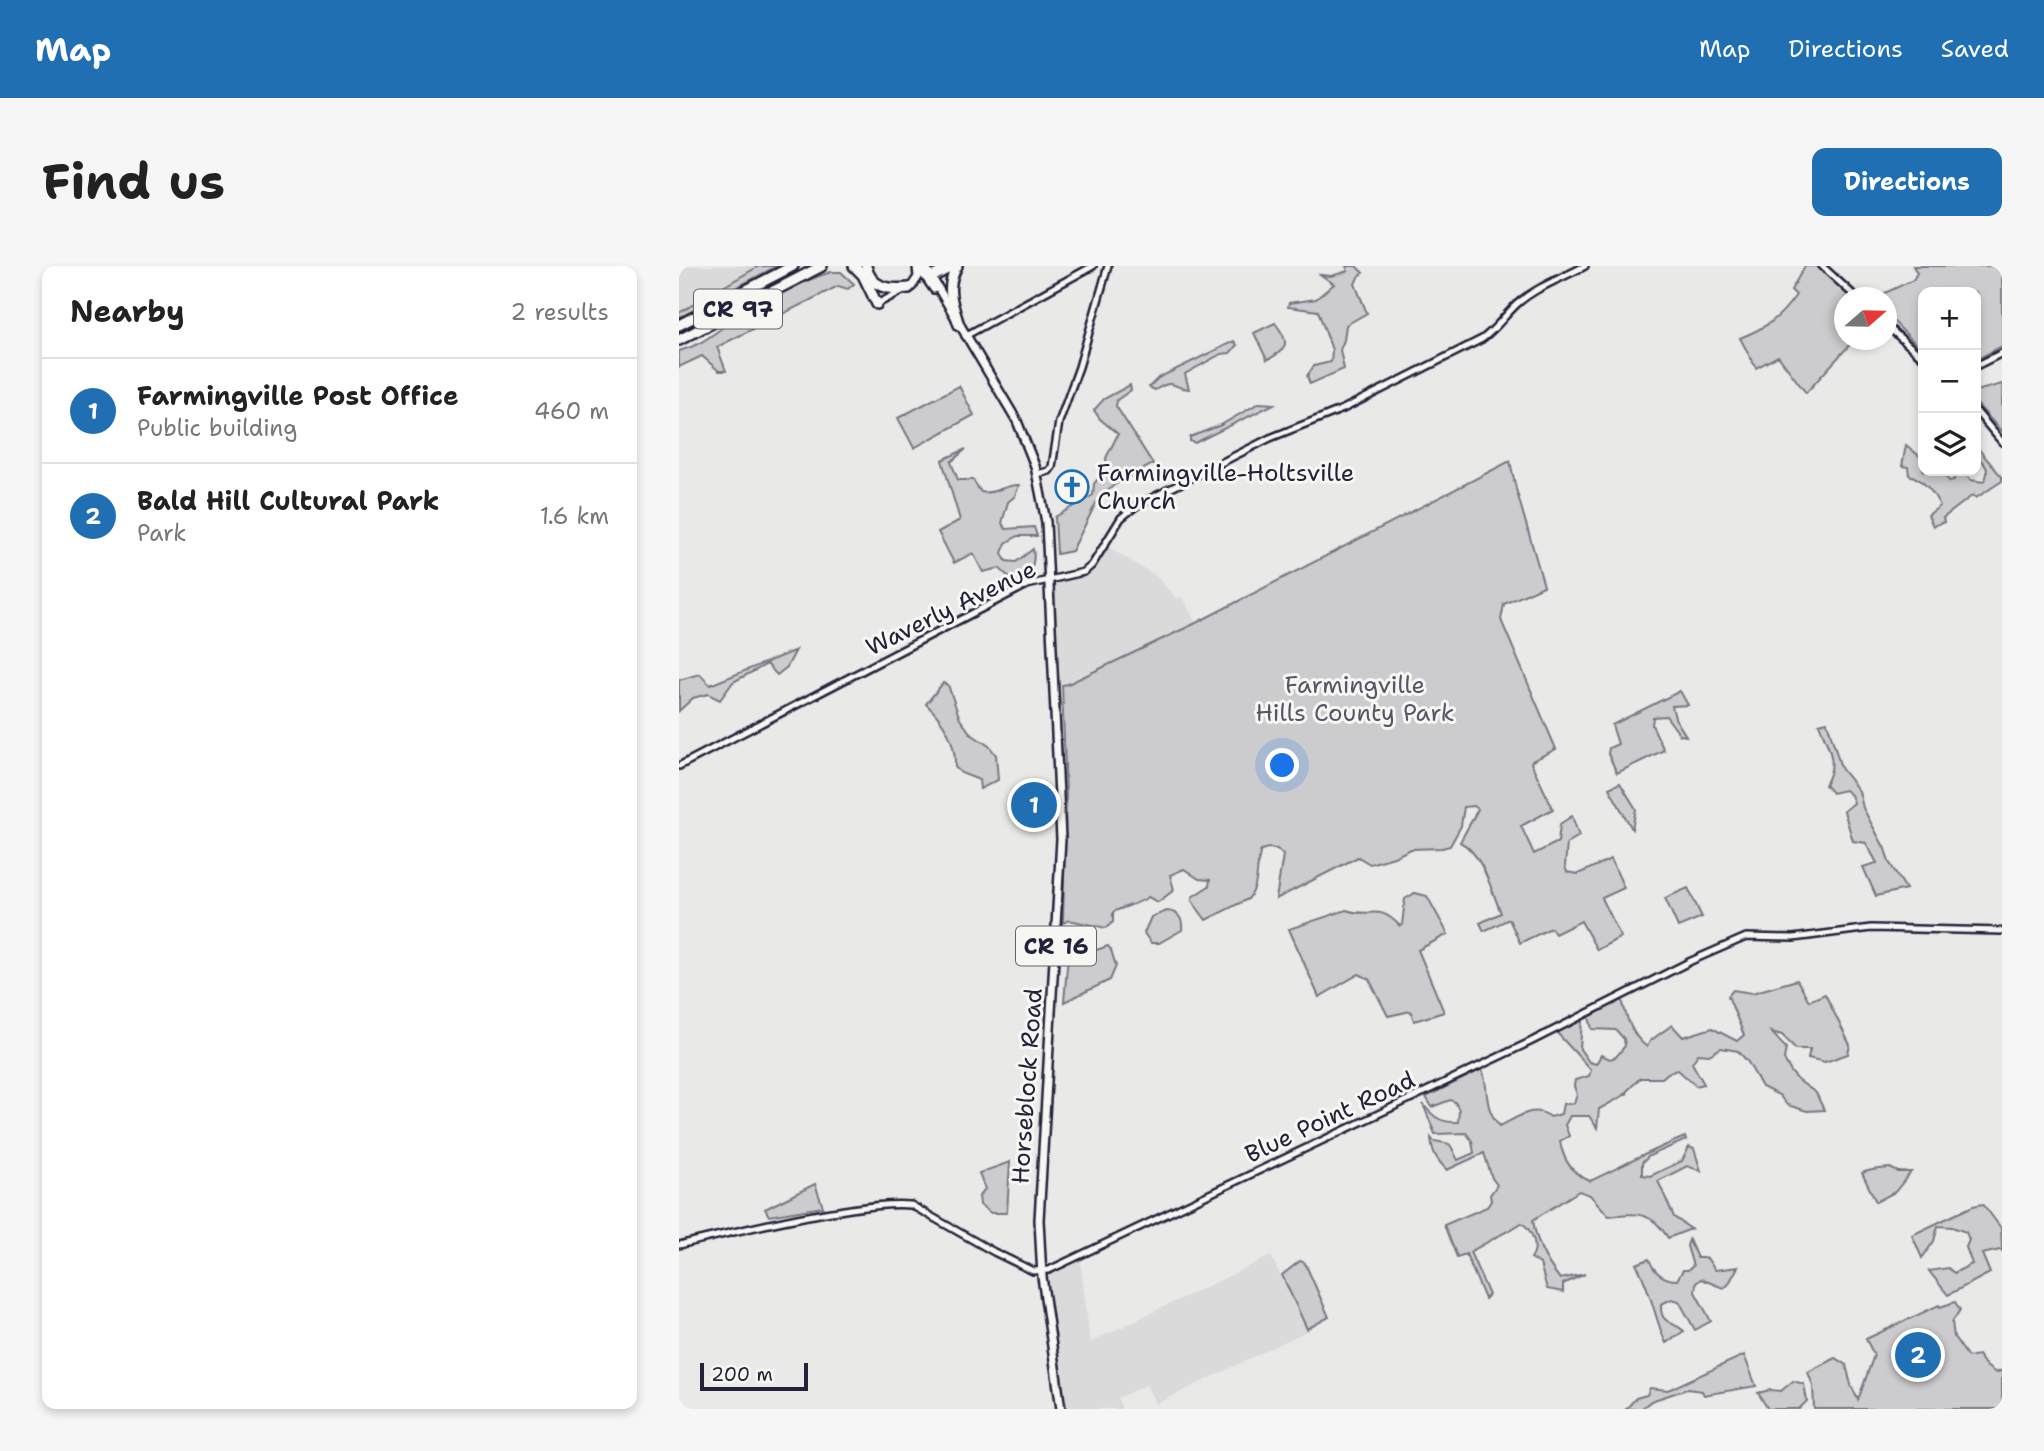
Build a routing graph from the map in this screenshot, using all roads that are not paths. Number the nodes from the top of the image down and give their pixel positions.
1 (785, 266) edge
2 (793, 266) edge
3 (822, 266) edge
4 (854, 266) edge
5 (866, 266) edge
6 (917, 266) edge
7 (925, 266) edge
8 (955, 266) edge
9 (1093, 266) edge
10 (1108, 266) edge
11 (1584, 266) edge
12 (1822, 266) edge
13 (929, 278) junction
14 (756, 285) junction
15 (910, 287) junction
16 (1845, 287) edge
17 (877, 304) joint
18 (679, 325) edge
19 (959, 325) junction
20 (965, 335) junction
21 (1897, 335) edge
22 (679, 340) edge
23 (2002, 353) edge
24 (1918, 354) edge
25 (1981, 364) edge
26 (1978, 413) edge
27 (2002, 442) edge
28 (1037, 474) junction
29 (1049, 578) junction
30 (679, 766) edge
31 (2002, 931) edge
32 (679, 1245) edge
33 (1041, 1271) junction
34 (1061, 1409) edge

1 - 14 highway
2 - 14 highway, CR 97
3 - 22 highway, CR 97
4 - 17 highway
5 - 15 highway
6 - 13 main road, CR 16
6 - 15 main road
7 - 13 main road, CR 16
8 - 13 highway
8 - 19 highway
9 - 20 street
10 - 28 street
11 - 29 street, Waverly Avenue
12 - 16 street
13 - 15 street
13 - 19 main road, CR 16
14 - 18 highway, CR 97
15 - 17 street
19 - 20 main road, CR 16
20 - 28 main road, CR 16
21 - 24 street
23 - 25 street
26 - 27 street
28 - 29 main road, Horseblock Road / CR 16
29 - 30 street, Waverly Avenue
29 - 33 main road, Horseblock Road / CR 16
31 - 33 street, Blue Point Road
32 - 33 street
33 - 34 main road, Horseblock Road / CR 16

